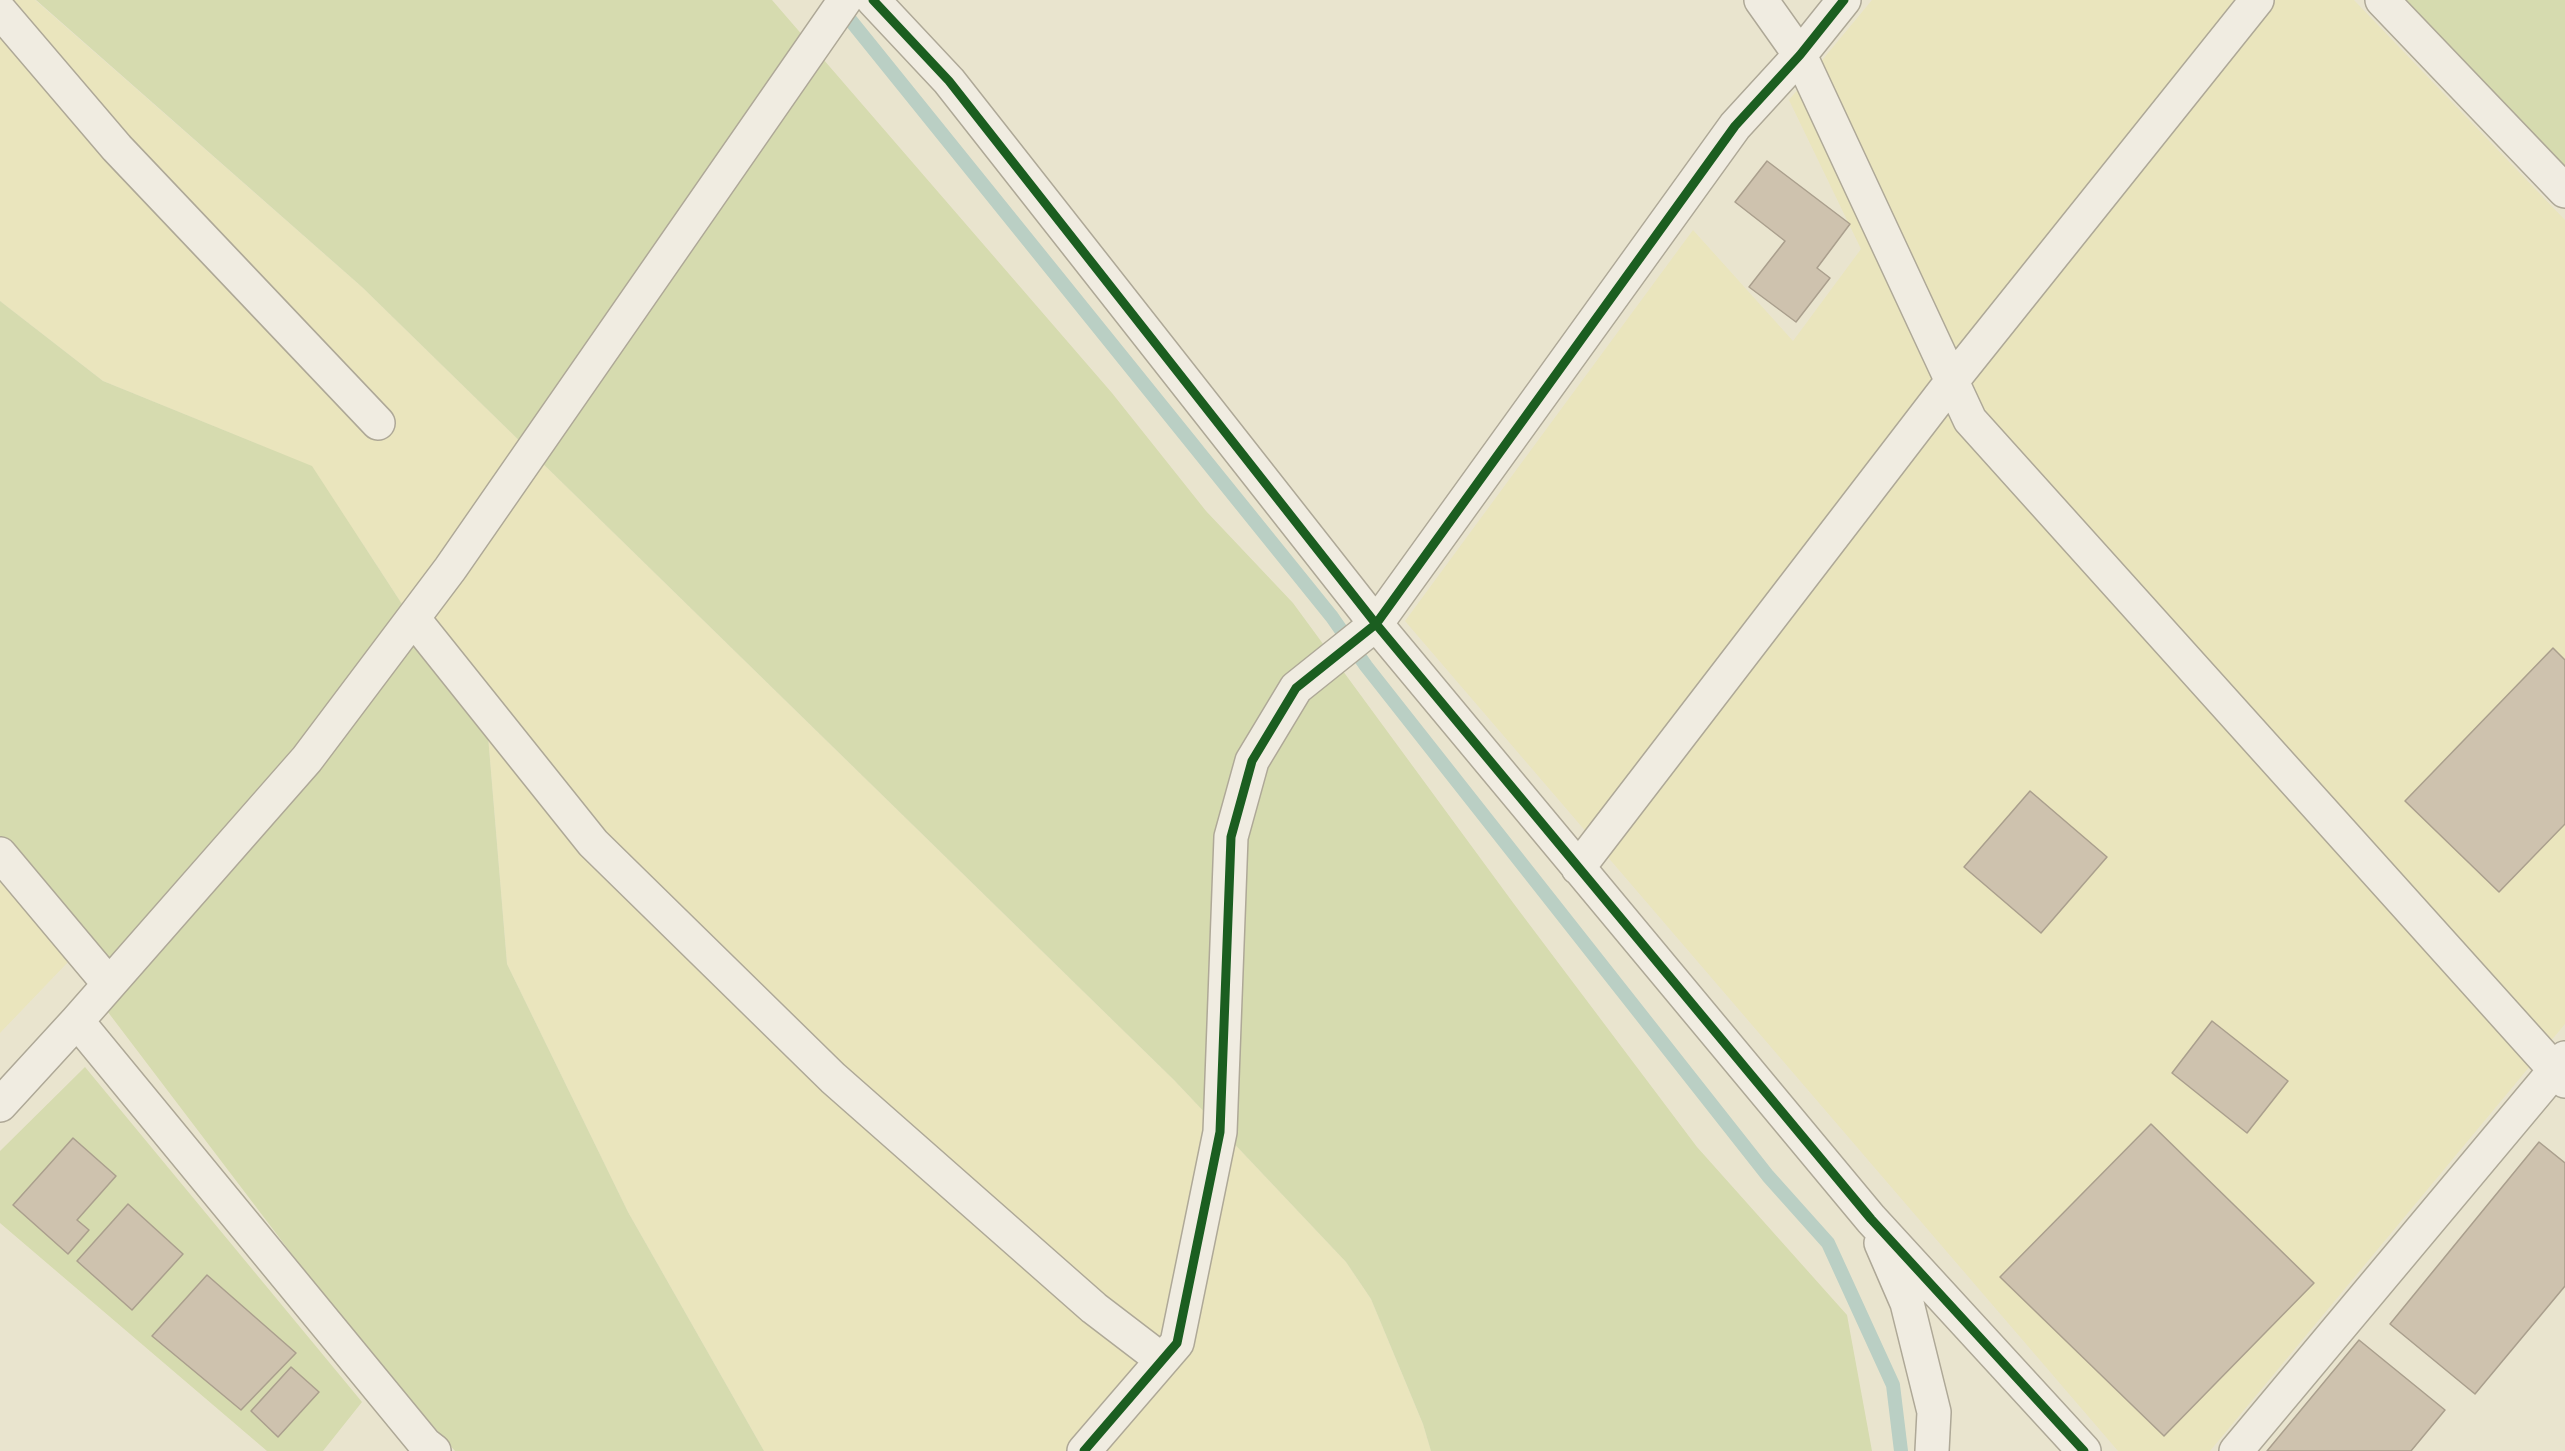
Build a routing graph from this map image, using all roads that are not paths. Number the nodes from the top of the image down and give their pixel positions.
1 (845, 0) edge
2 (873, 0) edge
3 (1761, 0) edge
4 (1844, 0) edge
5 (2257, 0) edge
6 (2382, 0) edge
7 (0, 11) edge
8 (1800, 55) junction
9 (2565, 191) edge
10 (1952, 381) junction
11 (378, 423) dead end
12 (413, 618) junction
13 (1376, 624) junction
14 (0, 854) edge
15 (1578, 868) junction
16 (109, 984) junction
17 (77, 1021) junction
18 (2562, 1070) edge
19 (0, 1105) edge
20 (1871, 1219) junction
21 (1162, 1360) junction
22 (434, 1451) edge
23 (1084, 1451) edge
24 (1932, 1451) edge
25 (2084, 1451) edge
26 (2236, 1451) edge

1 - 12 street
2 - 13 street
3 - 8 street
4 - 8 street
5 - 10 street
6 - 9 street
7 - 11 street
8 - 10 street
8 - 13 street
10 - 15 street
10 - 18 street
12 - 16 street
12 - 21 street
13 - 15 street
13 - 21 street
14 - 16 street
15 - 20 street
16 - 17 street
17 - 19 street
17 - 22 street
18 - 26 street
20 - 24 street
20 - 25 street
21 - 23 street

